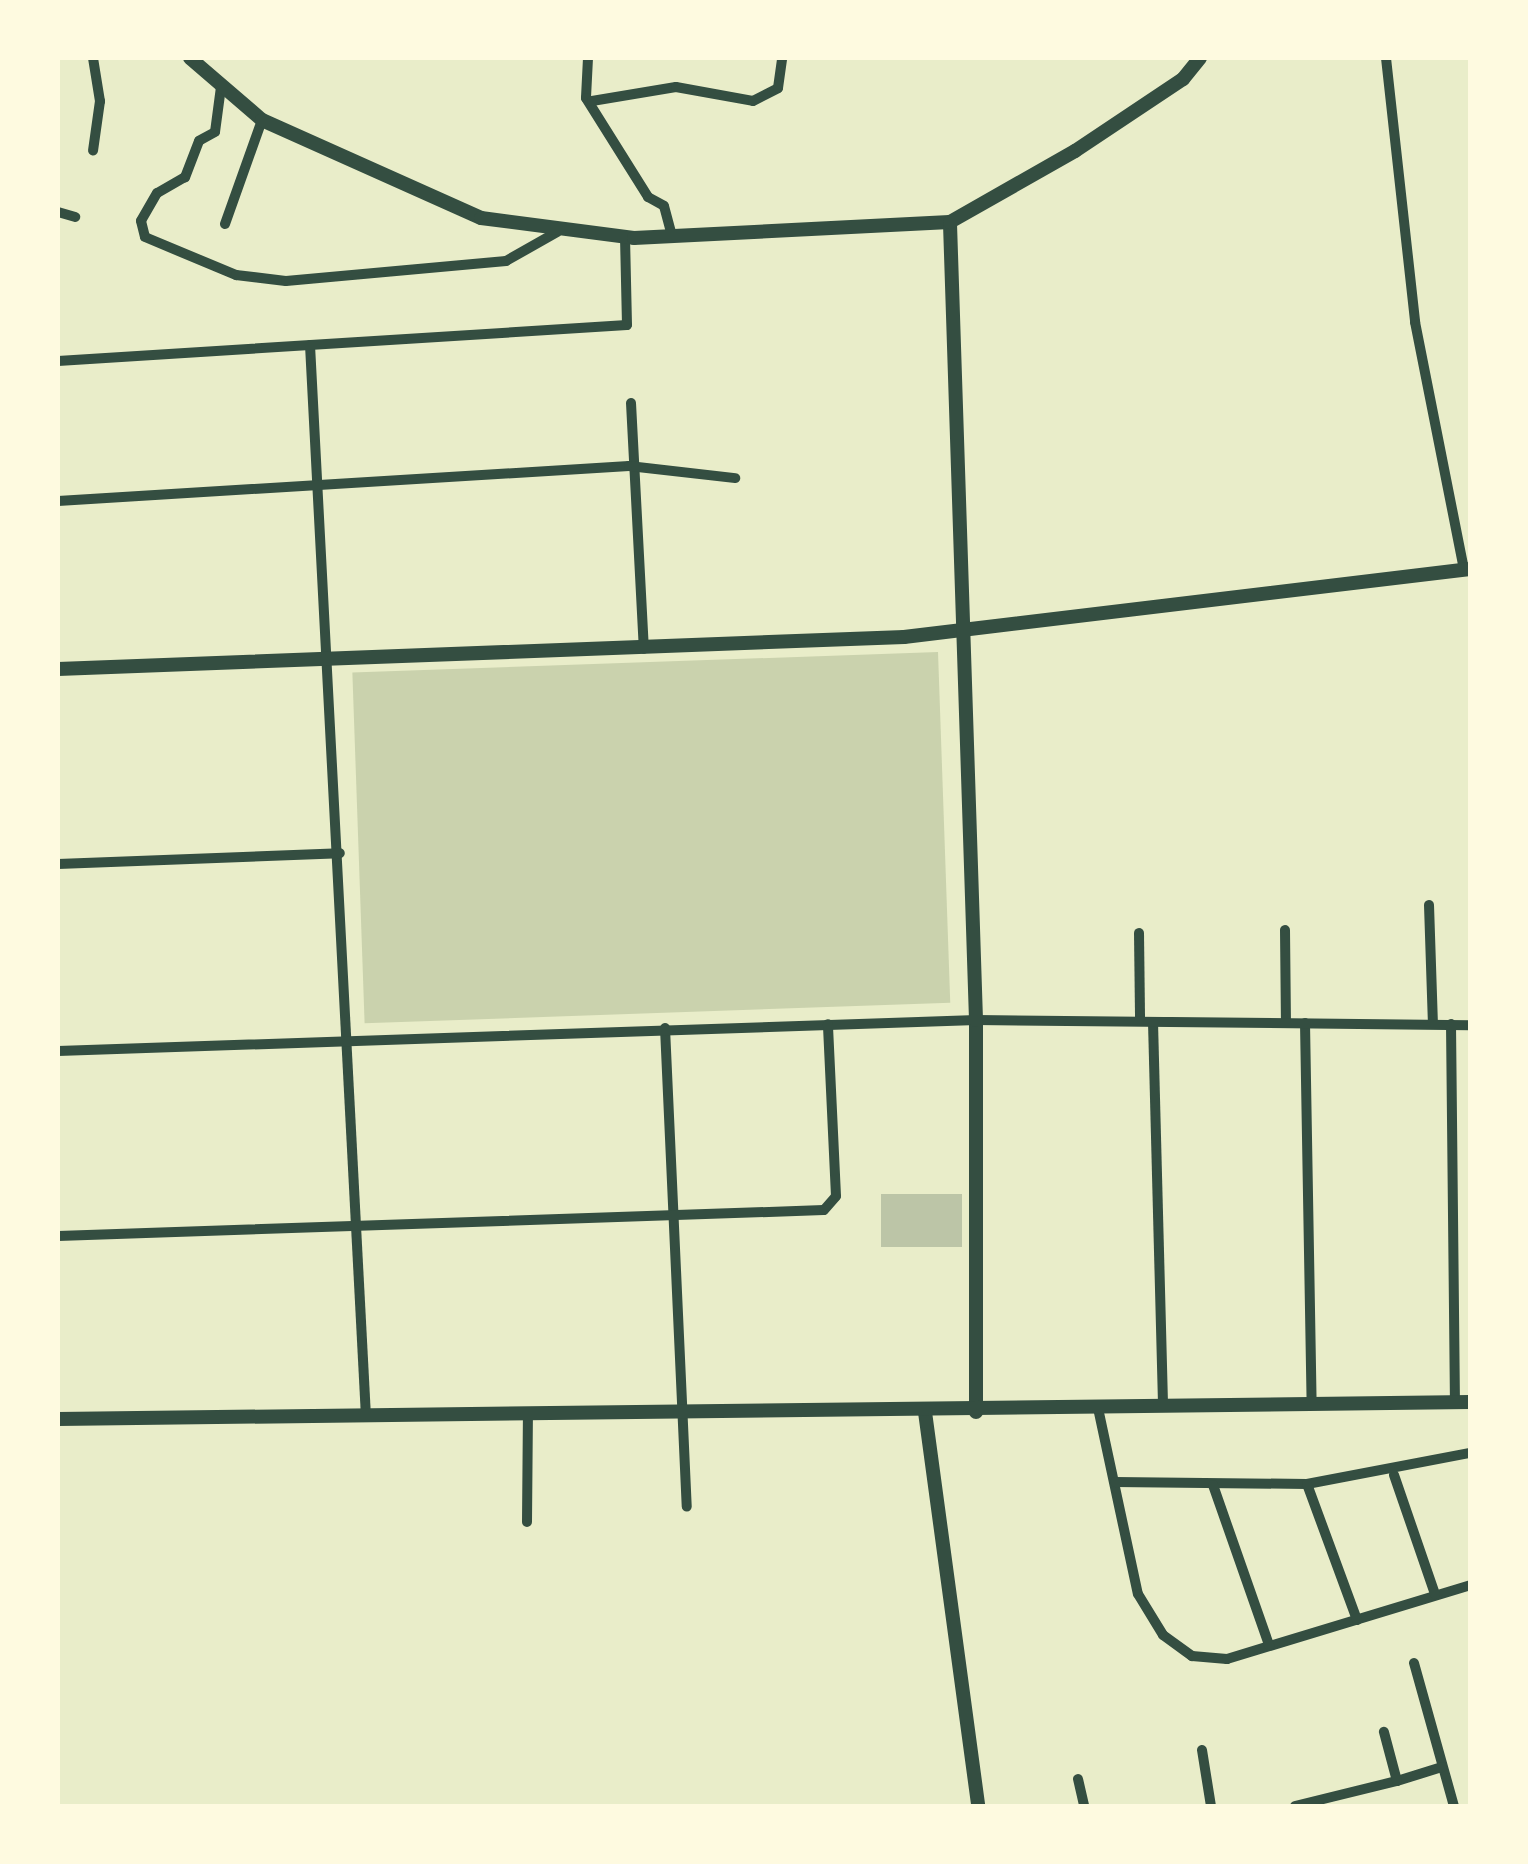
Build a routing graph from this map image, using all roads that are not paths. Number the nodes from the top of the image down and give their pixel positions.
1 (93, 58) edge
2 (190, 58) edge
3 (588, 58) edge
4 (782, 58) edge
5 (1200, 58) edge
6 (1386, 58) edge
7 (221, 87) junction
8 (592, 101) junction
9 (262, 120) junction
10 (94, 151) dead end
11 (58, 212) edge
12 (76, 217) dead end
13 (950, 222) junction
14 (226, 224) dead end
15 (556, 232) junction
16 (672, 236) junction
17 (625, 238) junction
18 (310, 345) junction
19 (58, 361) edge
20 (630, 403) dead end
21 (629, 466) junction
22 (735, 478) dead end
23 (318, 484) junction
24 (58, 501) edge
25 (1467, 569) edge
26 (965, 630) junction
27 (644, 649) junction
28 (330, 660) junction
29 (58, 669) edge
30 (340, 853) junction
31 (58, 864) edge
32 (1428, 905) dead end
33 (1284, 930) dead end
34 (1139, 934) dead end
35 (976, 1020) junction
36 (1140, 1022) junction
37 (1153, 1022) junction
38 (1286, 1023) junction
39 (1305, 1023) junction
40 (828, 1024) junction
41 (1433, 1024) junction
42 (1452, 1024) junction
43 (1470, 1024) edge
44 (665, 1028) junction
45 (350, 1040) junction
46 (58, 1051) edge
47 (674, 1216) junction
48 (360, 1224) junction
49 (58, 1236) edge
50 (1462, 1402) edge
51 (1163, 1405) junction
52 (1312, 1405) junction
53 (1098, 1408) junction
54 (924, 1412) junction
55 (976, 1412) junction
56 (682, 1414) junction
57 (366, 1416) junction
58 (528, 1416) junction
59 (58, 1419) edge
60 (1470, 1453) edge
61 (1394, 1474) junction
62 (1115, 1482) junction
63 (1308, 1484) junction
64 (1212, 1485) junction
65 (687, 1506) dead end
66 (527, 1522) dead end
67 (1470, 1585) edge
68 (1435, 1594) junction
69 (1357, 1620) junction
70 (1269, 1646) junction
71 (1414, 1663) dead end
72 (1384, 1732) dead end
73 (1202, 1750) dead end
74 (1442, 1767) junction
75 (1078, 1779) dead end
76 (1397, 1781) junction
77 (978, 1806) edge
78 (1084, 1806) edge
79 (1212, 1806) edge
80 (1295, 1806) edge
81 (1454, 1806) edge

1 - 10 street
2 - 7 street
3 - 8 street
4 - 8 street
5 - 13 street
6 - 25 street
7 - 9 street
7 - 15 street
8 - 16 street
9 - 14 street
9 - 15 street
11 - 12 street
13 - 16 street
13 - 26 street
15 - 17 street
16 - 17 street
17 - 18 street
18 - 19 street
18 - 23 street
20 - 21 street
21 - 22 street
21 - 23 street
21 - 27 street
23 - 24 street
23 - 28 street
25 - 26 street
26 - 27 street
26 - 35 street
27 - 28 street
28 - 29 street
28 - 30 street
30 - 31 street
30 - 45 street
32 - 41 street
33 - 38 street
34 - 36 street
35 - 36 street
35 - 40 street
35 - 55 street
36 - 37 street
37 - 38 street
37 - 51 street
38 - 39 street
39 - 41 street
39 - 52 street
40 - 44 street
40 - 47 street
41 - 42 street
42 - 43 street
42 - 50 street
44 - 45 street
44 - 47 street
45 - 46 street
45 - 48 street
47 - 48 street
47 - 56 street
48 - 49 street
48 - 57 street
50 - 52 street
51 - 52 street
51 - 53 street
53 - 55 street
53 - 62 street
54 - 55 street
54 - 56 street
54 - 77 street
56 - 58 street
56 - 65 street
57 - 58 street
57 - 59 street
58 - 66 street
60 - 61 street
61 - 63 street
61 - 68 street
62 - 64 street
62 - 70 street
63 - 64 street
63 - 69 street
64 - 70 street
67 - 68 street
68 - 69 street
69 - 70 street
71 - 74 street
72 - 76 street
73 - 79 street
74 - 76 street
74 - 81 street
75 - 78 street
76 - 80 street

